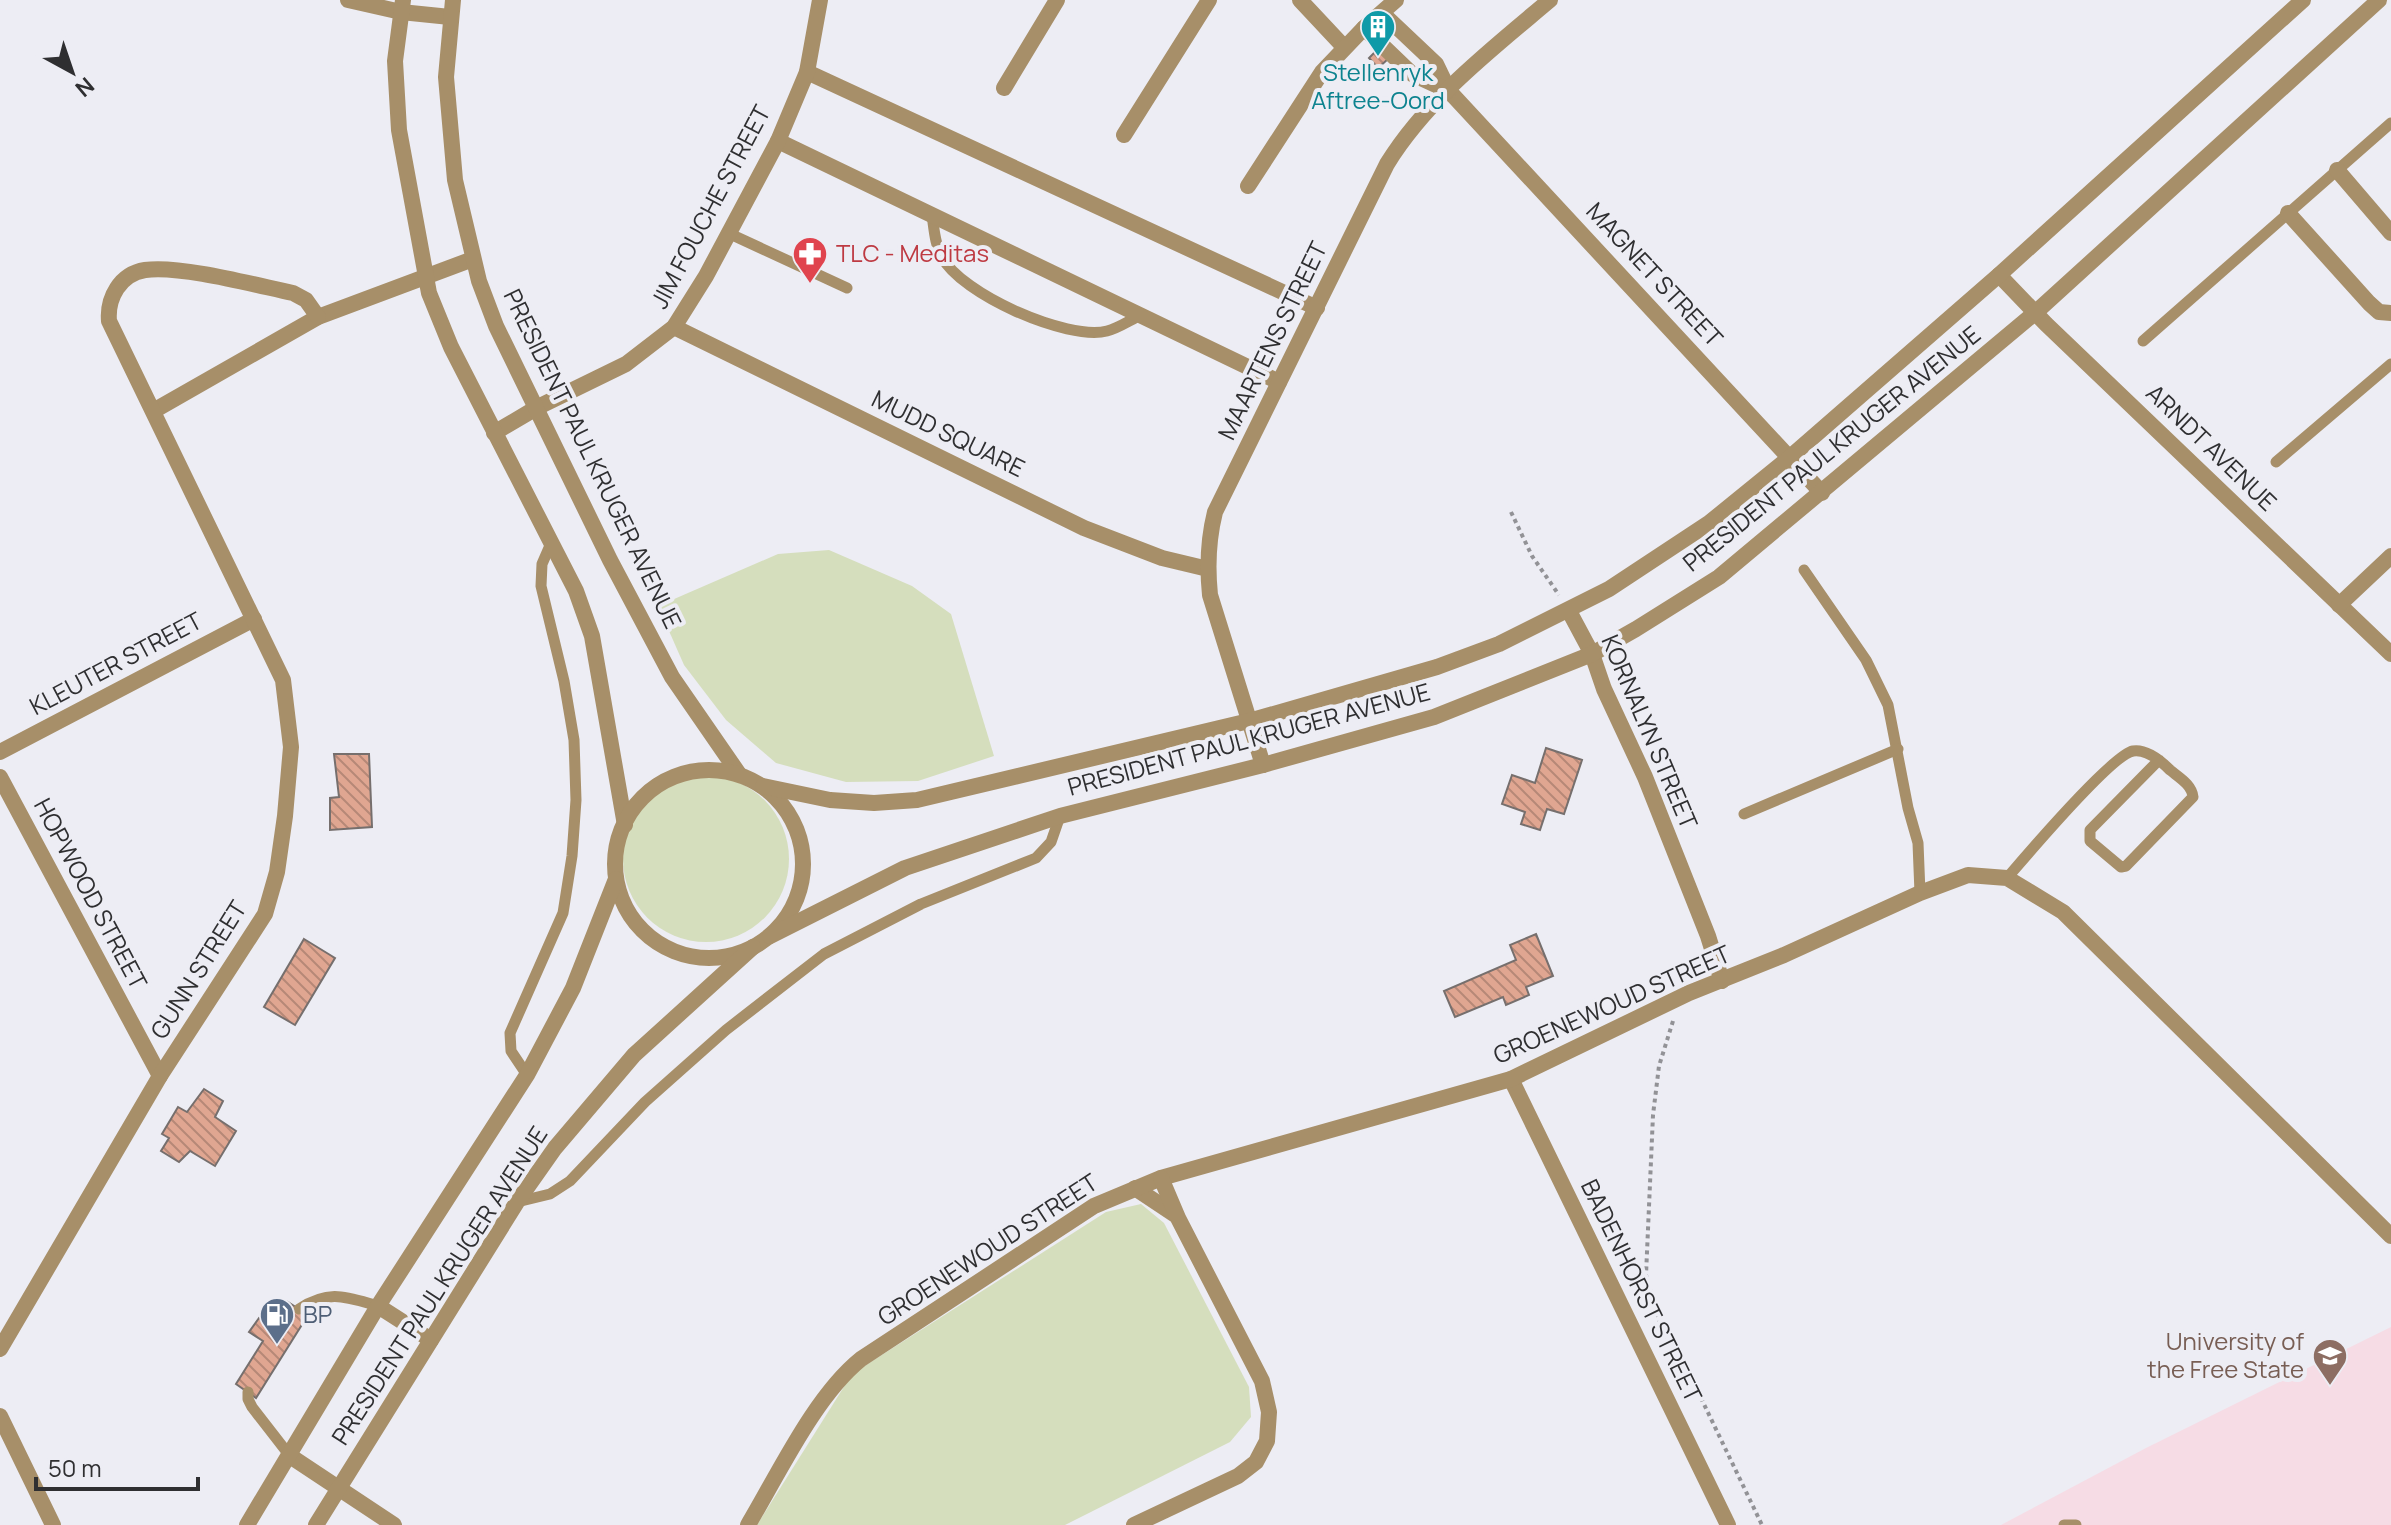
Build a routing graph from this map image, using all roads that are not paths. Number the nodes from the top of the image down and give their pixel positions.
1 (348, 0) edge
2 (453, 0) edge
3 (820, 0) edge
4 (1057, 0) edge
5 (1209, 0) edge
6 (1300, 0) edge
7 (1396, 0) edge
8 (1550, 0) edge
9 (2303, 0) edge
10 (2379, 0) edge
11 (402, 6) edge
12 (1382, 13) junction
13 (450, 17) junction
14 (1364, 28) junction
15 (1344, 47) junction
16 (807, 72) junction
17 (1004, 88) dead end
18 (1449, 91) junction
19 (2391, 123) edge
20 (1124, 135) dead end
21 (778, 141) junction
22 (2337, 170) junction
23 (1248, 186) dead end
24 (2288, 213) junction
25 (932, 215) junction
26 (728, 233) junction
27 (2391, 233) edge
28 (473, 259) junction
29 (1999, 275) junction
30 (425, 277) junction
31 (847, 288) dead end
32 (1317, 308) junction
33 (2036, 312) junction
34 (2391, 313) edge
35 (1141, 315) junction
36 (318, 317) junction
37 (674, 327) junction
38 (2143, 341) dead end
39 (2391, 364) edge
40 (1279, 382) junction
41 (538, 407) junction
42 (155, 410) junction
43 (494, 433) junction
44 (1789, 458) junction
45 (2276, 462) dead end
46 (1822, 493) junction
47 (552, 541) junction
48 (2391, 556) edge
49 (1208, 569) junction
50 (1804, 570) dead end
51 (2339, 605) junction
52 (1569, 611) junction
53 (254, 619) junction
54 (1592, 654) junction
55 (2391, 654) edge
56 (1249, 721) junction
57 (1898, 749) junction
58 (0, 752) edge
59 (2159, 760) junction
60 (1263, 765) junction
61 (739, 774) junction
62 (0, 777) edge
63 (763, 786) junction
64 (1744, 814) dead end
65 (1060, 816) junction
66 (625, 825) junction
67 (2007, 878) junction
68 (616, 879) junction
69 (1920, 893) junction
70 (770, 936) junction
71 (753, 947) junction
72 (1722, 981) junction
73 (527, 1075) junction
74 (160, 1076) junction
75 (1511, 1079) junction
76 (1161, 1178) junction
77 (1135, 1188) junction
78 (517, 1202) junction
79 (1178, 1218) junction
80 (2391, 1236) edge
81 (378, 1306) junction
82 (299, 1309) dead end
83 (431, 1340) junction
84 (0, 1349) edge
85 (248, 1392) dead end
86 (0, 1416) edge
87 (290, 1456) junction
88 (339, 1488) junction
89 (53, 1525) edge
90 (247, 1525) edge
91 (316, 1525) edge
92 (394, 1525) edge
93 (748, 1525) edge
94 (1134, 1525) edge
95 (1728, 1525) edge
96 (2064, 1525) edge
97 (2076, 1525) edge

1 - 11 street
2 - 13 street, PRESIDENT PAUL KRUGER AVENUE
3 - 16 street, JIM FOUCHE STREET
4 - 17 street
5 - 20 street
6 - 15 street
7 - 12 street
8 - 18 street, MAARTENS STREET
9 - 29 street, PRESIDENT PAUL KRUGER AVENUE
10 - 33 street, PRESIDENT PAUL KRUGER AVENUE
11 - 13 street
11 - 30 street
12 - 14 street
12 - 18 street
13 - 28 street, PRESIDENT PAUL KRUGER AVENUE
14 - 15 street
14 - 18 street
15 - 23 street
16 - 21 street, JIM FOUCHE STREET
16 - 32 street
18 - 32 street, MAARTENS STREET
18 - 44 street, MAGNET STREET
19 - 22 lane
21 - 25 street
21 - 26 street, JIM FOUCHE STREET
22 - 24 lane
22 - 27 street
24 - 34 street
24 - 38 lane
25 - 35 street
25 - 35 lane
26 - 31 lane
26 - 37 street, JIM FOUCHE STREET
28 - 30 street
28 - 41 street, PRESIDENT PAUL KRUGER AVENUE
29 - 33 street, ARNDT AVENUE
29 - 44 street, PRESIDENT PAUL KRUGER AVENUE
30 - 36 street
30 - 43 street
32 - 40 street, MAARTENS STREET
33 - 46 street, PRESIDENT PAUL KRUGER AVENUE
33 - 51 street, ARNDT AVENUE
35 - 40 street
36 - 42 street
36 - 42 street, GUNN STREET
37 - 41 street, JIM FOUCHE STREET
37 - 49 street, MUDD SQUARE
39 - 45 lane
40 - 49 street, MAARTENS STREET
41 - 43 street, JIM FOUCHE STREET
41 - 61 street, PRESIDENT PAUL KRUGER AVENUE
42 - 53 street, GUNN STREET
43 - 47 street
44 - 46 street, MAGNET STREET
44 - 52 street, PRESIDENT PAUL KRUGER AVENUE
46 - 54 street, PRESIDENT PAUL KRUGER AVENUE
47 - 66 street
47 - 73 lane
48 - 51 street
49 - 56 street, MAARTENS STREET
50 - 57 lane
51 - 55 street, ARNDT AVENUE
52 - 54 street, KORNALYN STREET
52 - 56 street, PRESIDENT PAUL KRUGER AVENUE
53 - 58 street, KLEUTER STREET
53 - 74 street, GUNN STREET
54 - 60 street, PRESIDENT PAUL KRUGER AVENUE
54 - 72 street, KORNALYN STREET
56 - 60 street, MAARTENS STREET
56 - 63 street, PRESIDENT PAUL KRUGER AVENUE
57 - 64 lane
57 - 69 lane
59 - 59 lane
59 - 67 lane
60 - 65 street, PRESIDENT PAUL KRUGER AVENUE
61 - 63 street
61 - 66 street
62 - 74 street, HOPWOOD STREET
63 - 70 street
65 - 70 street, PRESIDENT PAUL KRUGER AVENUE
65 - 78 lane
66 - 68 street
67 - 69 street, GROENEWOUD STREET
67 - 80 street, GROENEWOUD STREET
68 - 71 street
68 - 73 street, PRESIDENT PAUL KRUGER AVENUE
69 - 72 street, GROENEWOUD STREET
70 - 71 street
71 - 78 street, PRESIDENT PAUL KRUGER AVENUE
72 - 75 street, GROENEWOUD STREET
73 - 81 street, PRESIDENT PAUL KRUGER AVENUE
74 - 84 street, GUNN STREET
75 - 76 street, GROENEWOUD STREET
75 - 95 street, BADENHORST STREET
76 - 77 street, GROENEWOUD STREET
76 - 79 street
77 - 79 street
77 - 93 street, GROENEWOUD STREET
78 - 83 street, PRESIDENT PAUL KRUGER AVENUE
79 - 94 street
81 - 82 lane
81 - 83 street
81 - 87 street, PRESIDENT PAUL KRUGER AVENUE
83 - 88 street, PRESIDENT PAUL KRUGER AVENUE
85 - 87 lane
86 - 89 street
87 - 88 street
87 - 90 street, PRESIDENT PAUL KRUGER AVENUE
88 - 91 street, PRESIDENT PAUL KRUGER AVENUE
88 - 92 street
96 - 97 lane

